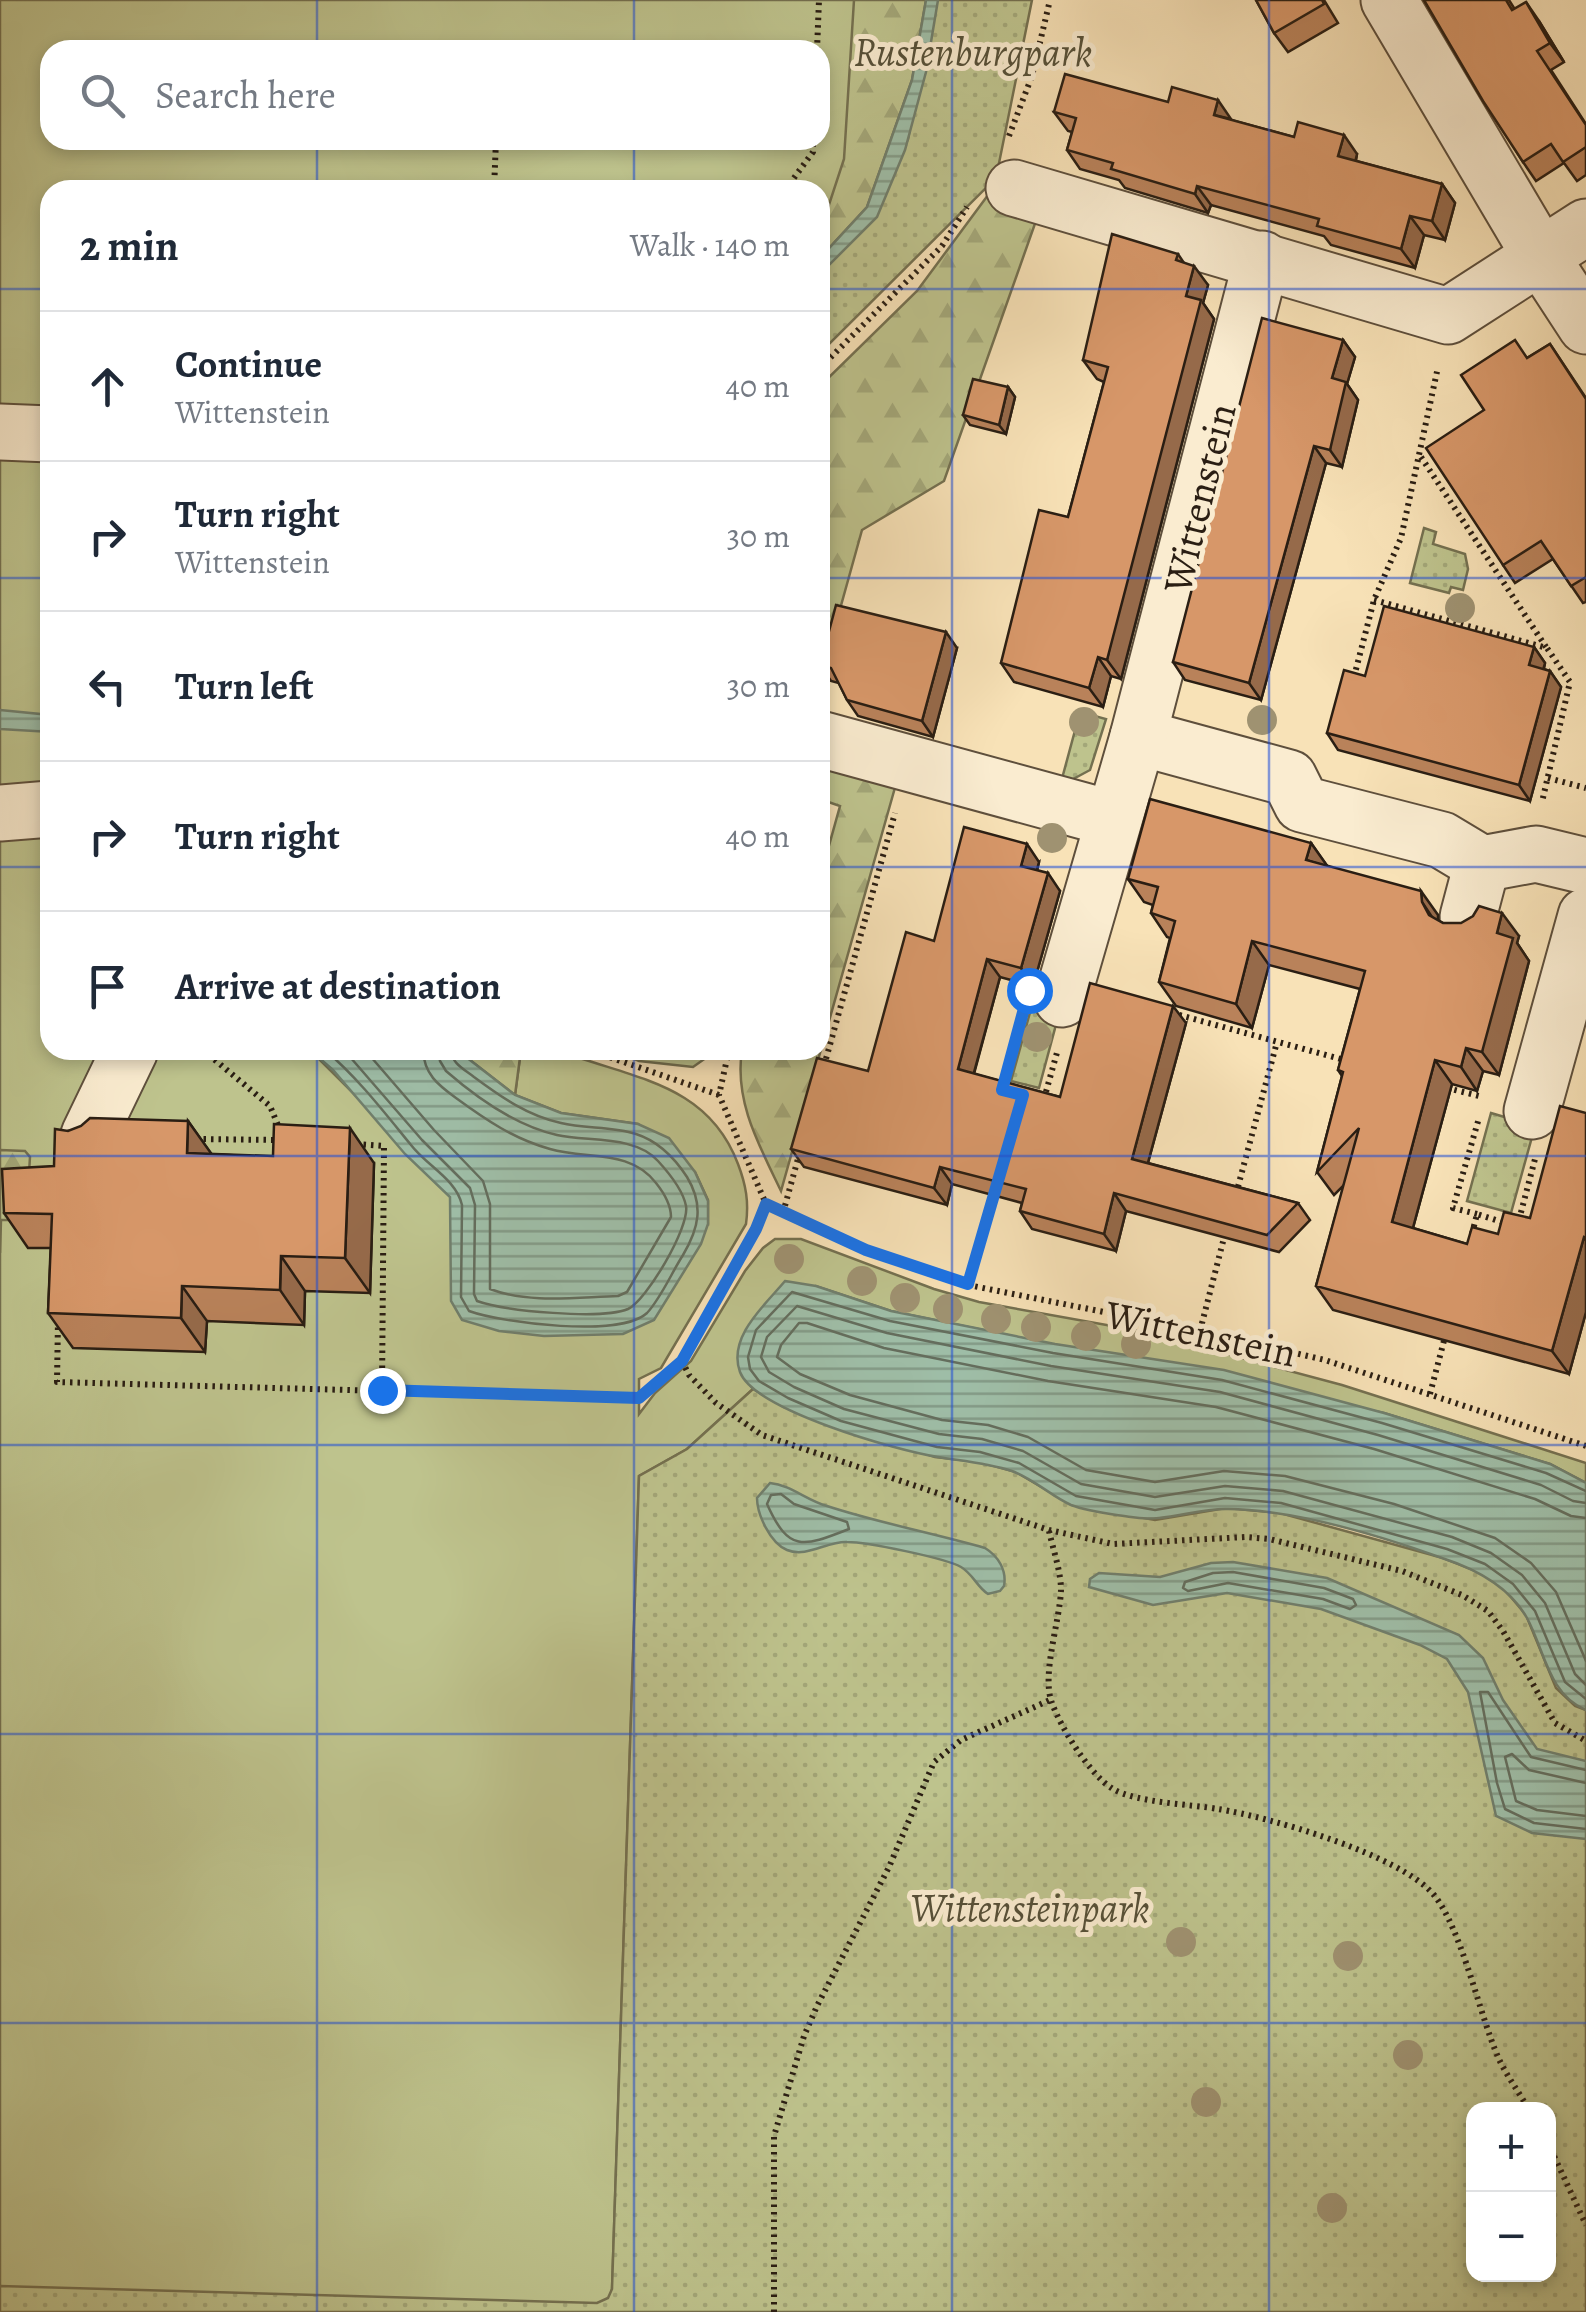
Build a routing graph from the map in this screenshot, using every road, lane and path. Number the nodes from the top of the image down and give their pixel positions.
1 (819, 0) edge
2 (1050, 0) edge
3 (1388, 0) edge
4 (817, 40) edge
5 (496, 150) edge
6 (813, 150) edge
7 (494, 180) edge
8 (793, 180) edge
9 (995, 180) junction
10 (1586, 227) edge
11 (1541, 256) junction
12 (1262, 259) junction
13 (1448, 316) junction
14 (1586, 326) edge
15 (830, 358) edge
16 (0, 432) edge
17 (40, 434) edge
18 (1422, 457) junction
19 (1374, 600) junction
20 (1547, 648) junction
21 (1351, 688) edge
22 (1138, 738) junction
23 (830, 742) edge
24 (908, 763) junction
25 (1548, 778) junction
26 (1586, 788) edge
27 (40, 810) edge
28 (0, 813) edge
29 (1112, 819) junction
30 (1561, 860) edge
31 (1482, 864) junction
32 (1586, 916) edge
33 (1468, 917) edge
34 (1062, 999) junction
35 (1162, 1010) edge
36 (1277, 1041) junction
37 (830, 1046) edge
38 (125, 1060) edge
39 (215, 1060) edge
40 (617, 1060) edge
41 (726, 1060) edge
42 (826, 1060) edge
43 (1357, 1063) edge
44 (820, 1082) edge
45 (1442, 1086) edge
46 (1012, 1092) edge
47 (719, 1096) junction
48 (1475, 1096) dead end
49 (1033, 1098) edge
50 (1532, 1111) junction
51 (89, 1135) edge
52 (178, 1138) edge
53 (804, 1138) edge
54 (344, 1143) edge
55 (997, 1188) edge
56 (766, 1204) junction
57 (1233, 1205) edge
58 (783, 1213) junction
59 (1477, 1214) junction
60 (1228, 1223) edge
61 (1468, 1250) edge
62 (968, 1284) junction
63 (59, 1306) edge
64 (1449, 1322) edge
65 (1200, 1331) junction
66 (682, 1361) junction
67 (382, 1390) junction
68 (1430, 1394) junction
69 (1586, 1446) edge
70 (1049, 1530) junction
71 (1050, 1700) junction
72 (1586, 1740) edge
73 (1524, 2102) edge
74 (1556, 2160) edge
75 (1586, 2225) edge
76 (774, 2312) edge

1 - 4 path
2 - 9 path
3 - 11 street
5 - 7 path
6 - 8 path
9 - 12 street
9 - 15 path
10 - 11 street
11 - 13 street
11 - 14 street
12 - 13 street
12 - 22 street, Wittenstein
13 - 18 path
16 - 17 street
18 - 19 path
18 - 20 path
19 - 20 path
19 - 21 path
20 - 25 path
22 - 29 street, Wittenstein
22 - 31 street
23 - 24 street
24 - 29 street
24 - 37 path
25 - 26 path
25 - 30 path
27 - 28 street
29 - 34 street, Wittenstein
30 - 31 street
31 - 33 street
32 - 50 street
34 - 46 path
34 - 49 path
35 - 36 path
36 - 43 path
36 - 57 path
38 - 51 street
39 - 52 path
40 - 47 path
41 - 47 path
42 - 44 path
45 - 48 path
47 - 56 path
50 - 59 path
50 - 59 path
53 - 58 path
54 - 67 path
55 - 62 path
56 - 58 path, Wittenstein
56 - 66 path
58 - 62 path, Wittenstein
59 - 61 path
60 - 65 path
62 - 65 path, Wittenstein
63 - 67 path
64 - 68 path
65 - 68 path, Wittenstein
66 - 67 path
66 - 70 path
68 - 69 path, Wittenstein
70 - 71 path
70 - 72 path
71 - 73 path
71 - 76 path
74 - 75 path

